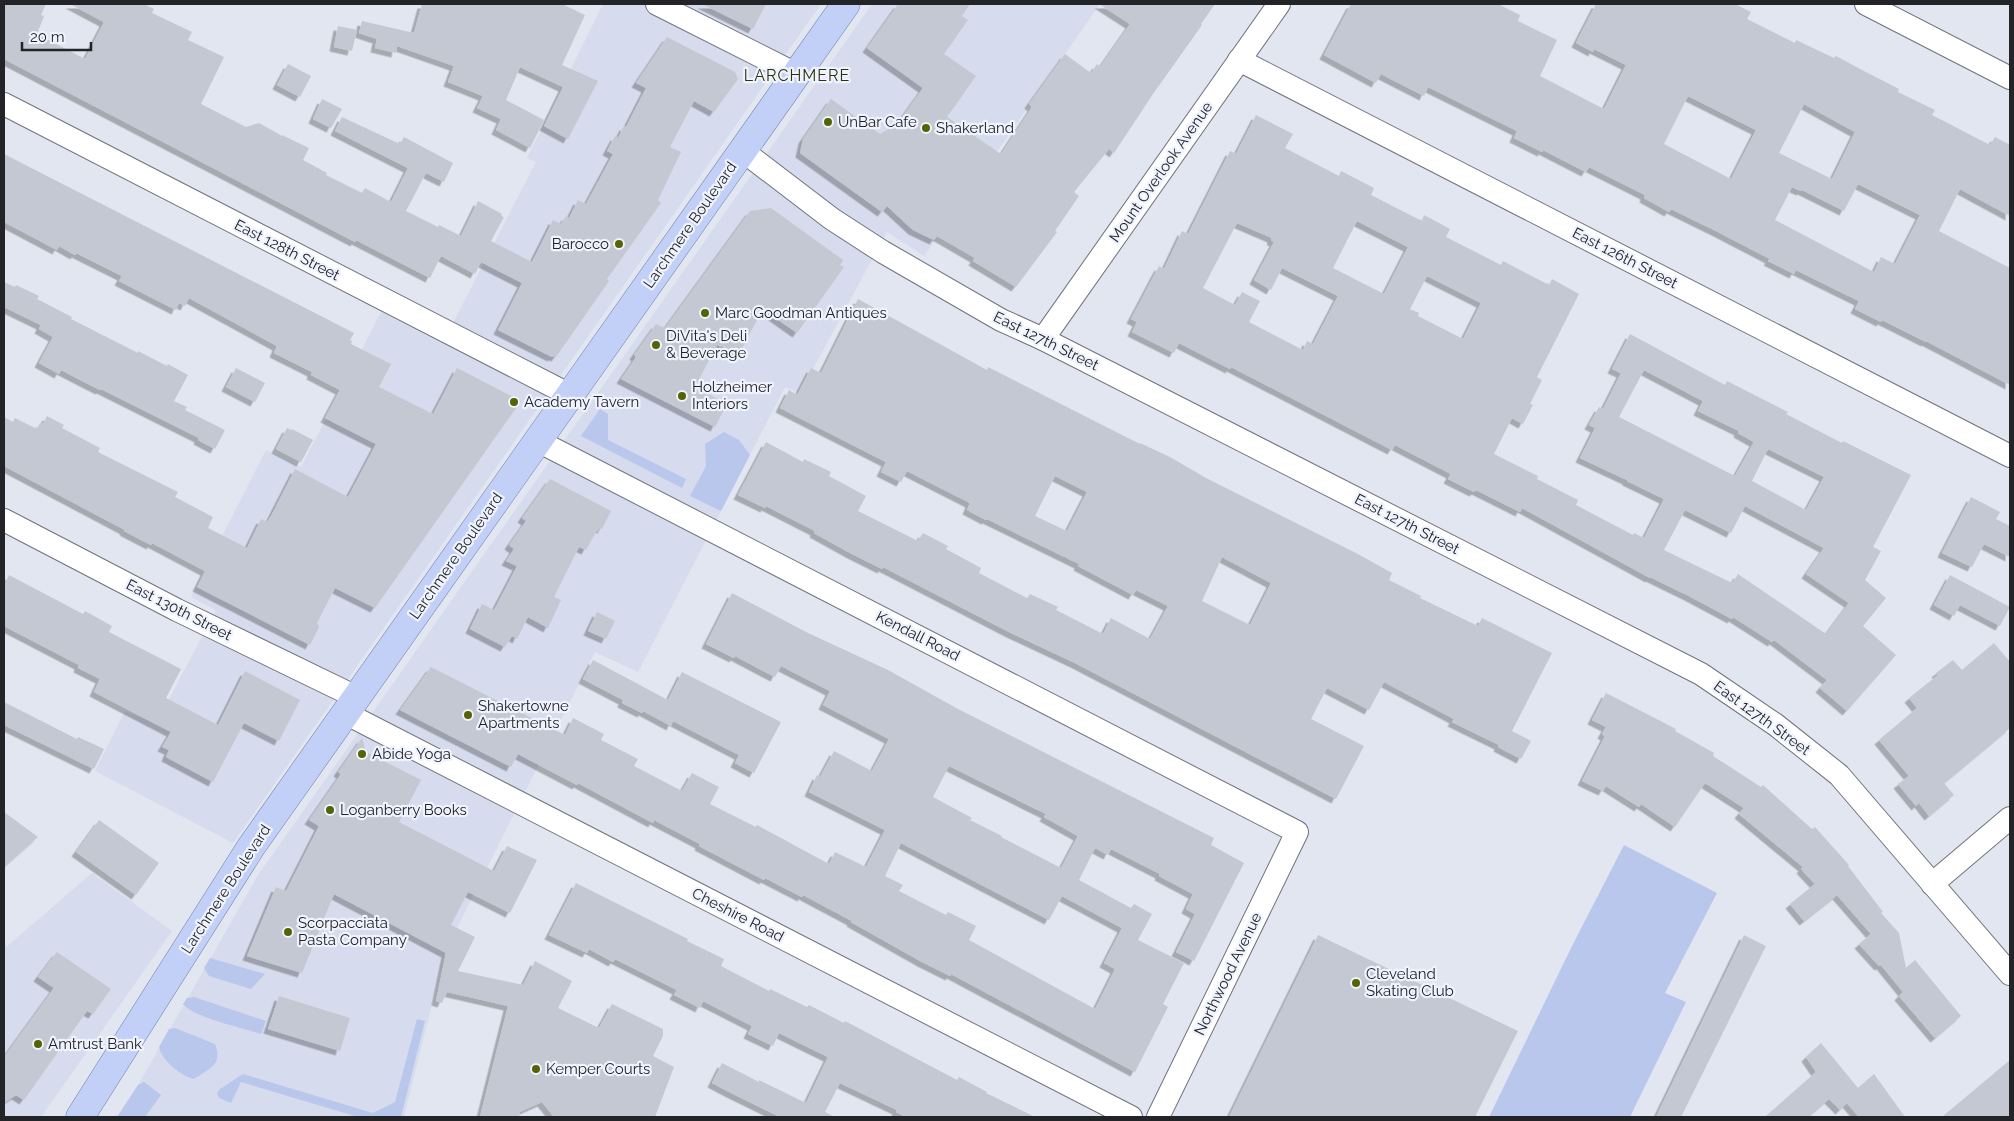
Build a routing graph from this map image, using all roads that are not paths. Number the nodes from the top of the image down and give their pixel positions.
1 (657, 4) edge
2 (846, 4) edge
3 (1279, 4) edge
4 (1866, 4) edge
5 (1239, 60) junction
6 (796, 74) junction
7 (2010, 78) edge
8 (4, 104) edge
9 (743, 150) junction
10 (1043, 339) junction
11 (570, 395) junction
12 (538, 441) junction
13 (2010, 456) edge
14 (4, 520) edge
15 (350, 705) junction
16 (2010, 818) edge
17 (1297, 832) joint
18 (1932, 884) junction
19 (2010, 974) edge
20 (80, 1117) edge
21 (1131, 1117) edge
22 (1158, 1117) edge

1 - 6 street
2 - 6 main road, Larchmere Boulevard
3 - 5 street, Mount Overlook Avenue
4 - 7 street
5 - 10 street, Mount Overlook Avenue
5 - 13 street, East 126th Street
6 - 9 main road, Larchmere Boulevard
8 - 11 street, East 128th Street
9 - 10 street, East 127th Street
9 - 11 main road, Larchmere Boulevard
10 - 18 street, East 127th Street
11 - 12 main road, Larchmere Boulevard
12 - 15 main road, Larchmere Boulevard
12 - 17 street, Kendall Road
14 - 15 street, East 130th Street
15 - 20 main road, Larchmere Boulevard
15 - 21 street, Cheshire Road
16 - 18 street
17 - 22 street, Northwood Avenue
18 - 19 street, East 127th Street

